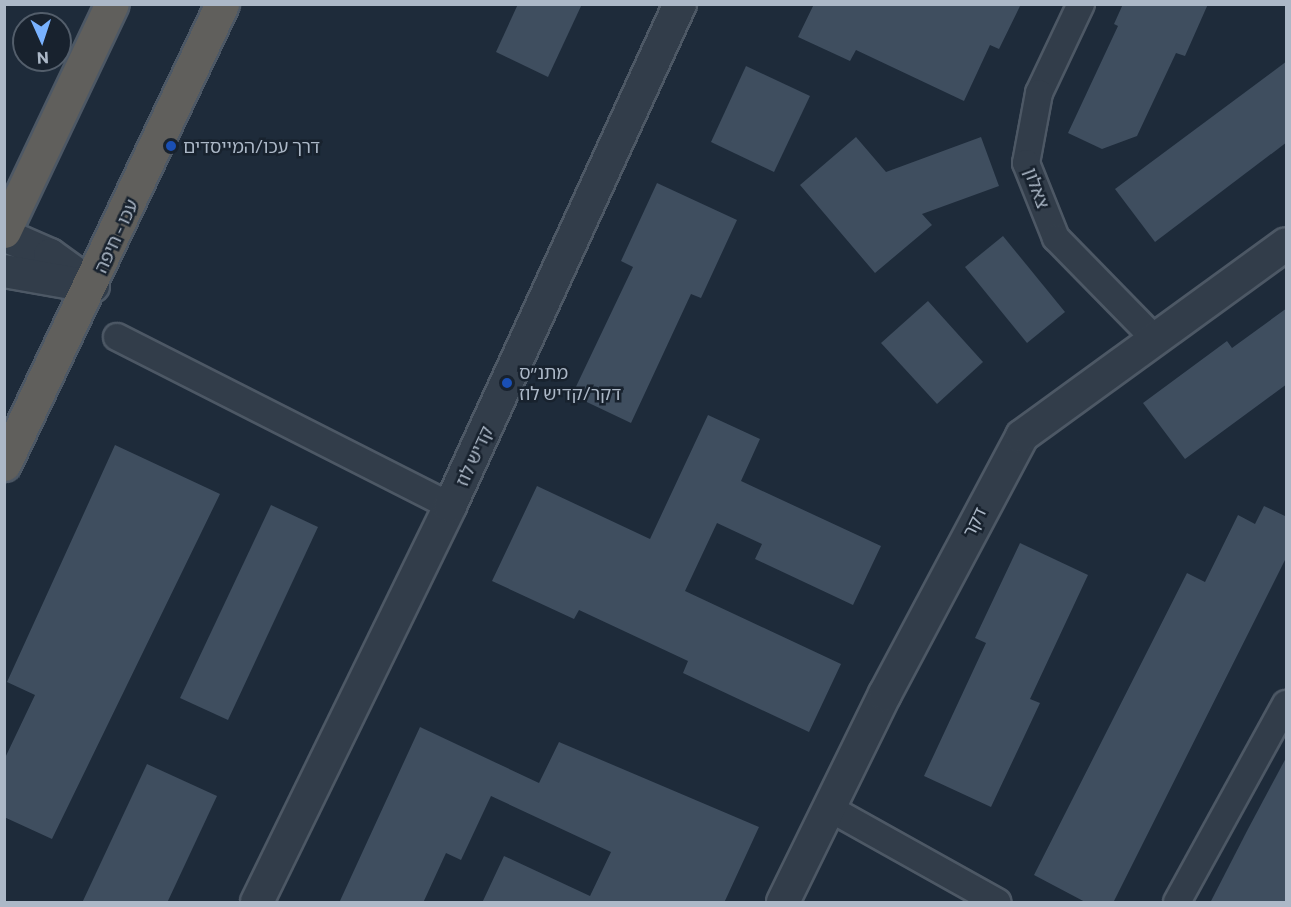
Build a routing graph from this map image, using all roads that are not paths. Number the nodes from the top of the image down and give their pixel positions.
1 (112, 4) edge
2 (222, 4) edge
3 (680, 4) edge
4 (1081, 4) edge
5 (46, 147) junction
6 (4, 180) edge
7 (4, 233) edge
8 (1287, 244) edge
9 (4, 271) edge
10 (93, 286) junction
11 (117, 337) dead end
12 (1155, 339) junction
13 (4, 464) edge
14 (450, 506) junction
15 (1287, 704) edge
16 (829, 808) junction
17 (257, 903) edge
18 (783, 903) edge
19 (997, 903) edge
20 (1177, 903) edge

1 - 5 highway
2 - 10 highway, עכו - חיפה
3 - 14 street, קדיש לוז
4 - 12 street, צאלון
5 - 6 highway
5 - 7 highway
7 - 10 street
8 - 12 street, דקר
9 - 10 street
10 - 13 highway, עכו - חיפה
11 - 14 street
12 - 16 street, דקר
14 - 17 street, קדיש לוז
15 - 20 street
16 - 18 street, דקר
16 - 19 street

